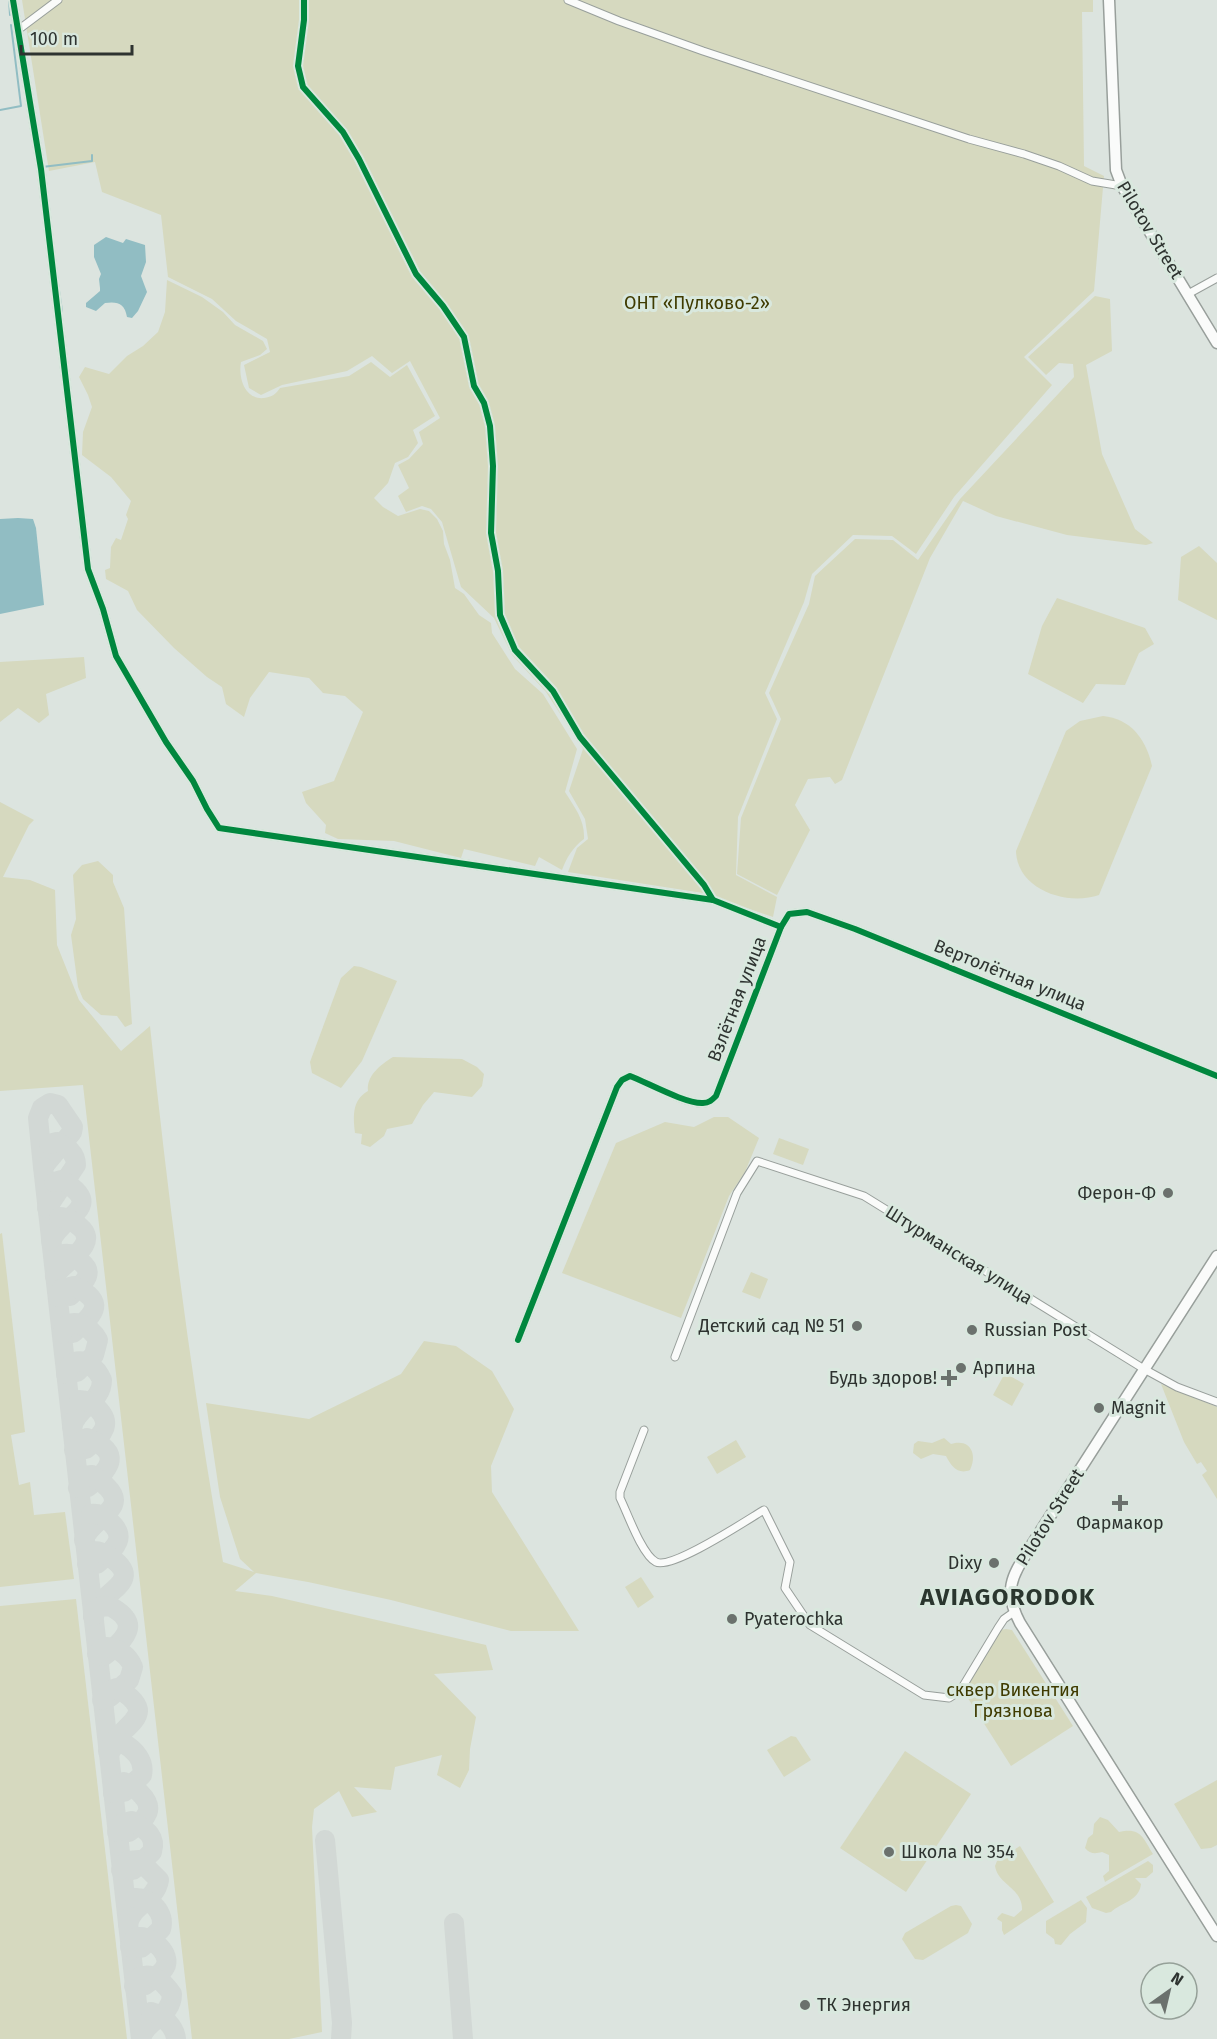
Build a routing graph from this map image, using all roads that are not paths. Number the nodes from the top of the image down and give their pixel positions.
1 (13, 0) edge
2 (58, 0) edge
3 (304, 0) edge
4 (568, 0) edge
5 (1109, 0) edge
6 (18, 30) junction
7 (1122, 186) junction
8 (1217, 278) edge
9 (1188, 294) junction
10 (1217, 343) edge
11 (713, 900) junction
12 (789, 914) joint
13 (781, 927) junction
14 (1217, 1076) edge
15 (1217, 1256) edge
16 (518, 1340) dead end
17 (675, 1357) dead end
18 (1144, 1369) junction
19 (1217, 1402) edge
20 (644, 1430) dead end
21 (1014, 1612) junction
22 (1217, 1936) edge

1 - 6 street
2 - 6 street
3 - 11 street
4 - 7 street
5 - 7 street, Pilotov Street
6 - 11 street
7 - 9 street, Pilotov Street
8 - 9 street
9 - 10 street, Pilotov Street
11 - 13 street
12 - 13 street, Взлётная улица
12 - 14 street, Вертолётная улица
13 - 16 street, Взлётная улица
15 - 18 street, Pilotov Street
17 - 18 street, Штурманская улица
18 - 19 street, Штурманская улица
18 - 21 street, Pilotov Street
20 - 21 street
21 - 22 street, Pilotov Street

